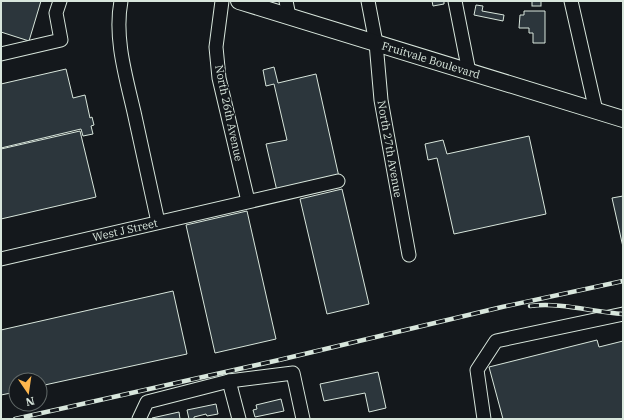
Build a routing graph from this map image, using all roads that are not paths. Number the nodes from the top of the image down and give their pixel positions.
1 (60, 1) edge
2 (121, 1) edge
3 (222, 1) edge
4 (239, 1) edge
5 (368, 1) edge
6 (455, 1) edge
7 (571, 1) edge
8 (287, 9) edge
9 (376, 43) junction
10 (1, 54) edge
11 (469, 72) junction
12 (596, 111) junction
13 (623, 119) edge
14 (338, 181) dead end
15 (248, 201) junction
16 (158, 222) junction
17 (409, 255) dead end
18 (1, 259) edge
19 (623, 314) edge
20 (229, 381) junction
21 (139, 419) edge
22 (239, 419) edge
23 (303, 419) edge
24 (484, 419) edge

1 - 10 street
2 - 16 street
3 - 15 street, North 26th Avenue
4 - 8 main road, Fruitvale Boulevard
5 - 9 street, North 27th Avenue
6 - 11 street
7 - 12 street
8 - 9 main road, Fruitvale Boulevard
9 - 11 main road, Fruitvale Boulevard
9 - 17 street, North 27th Avenue
11 - 12 main road, Fruitvale Boulevard
12 - 13 main road, Fruitvale Boulevard
14 - 15 street, West J Street
15 - 16 street, West J Street
16 - 18 street, West J Street
19 - 24 street
20 - 21 street
20 - 22 street
20 - 23 street

